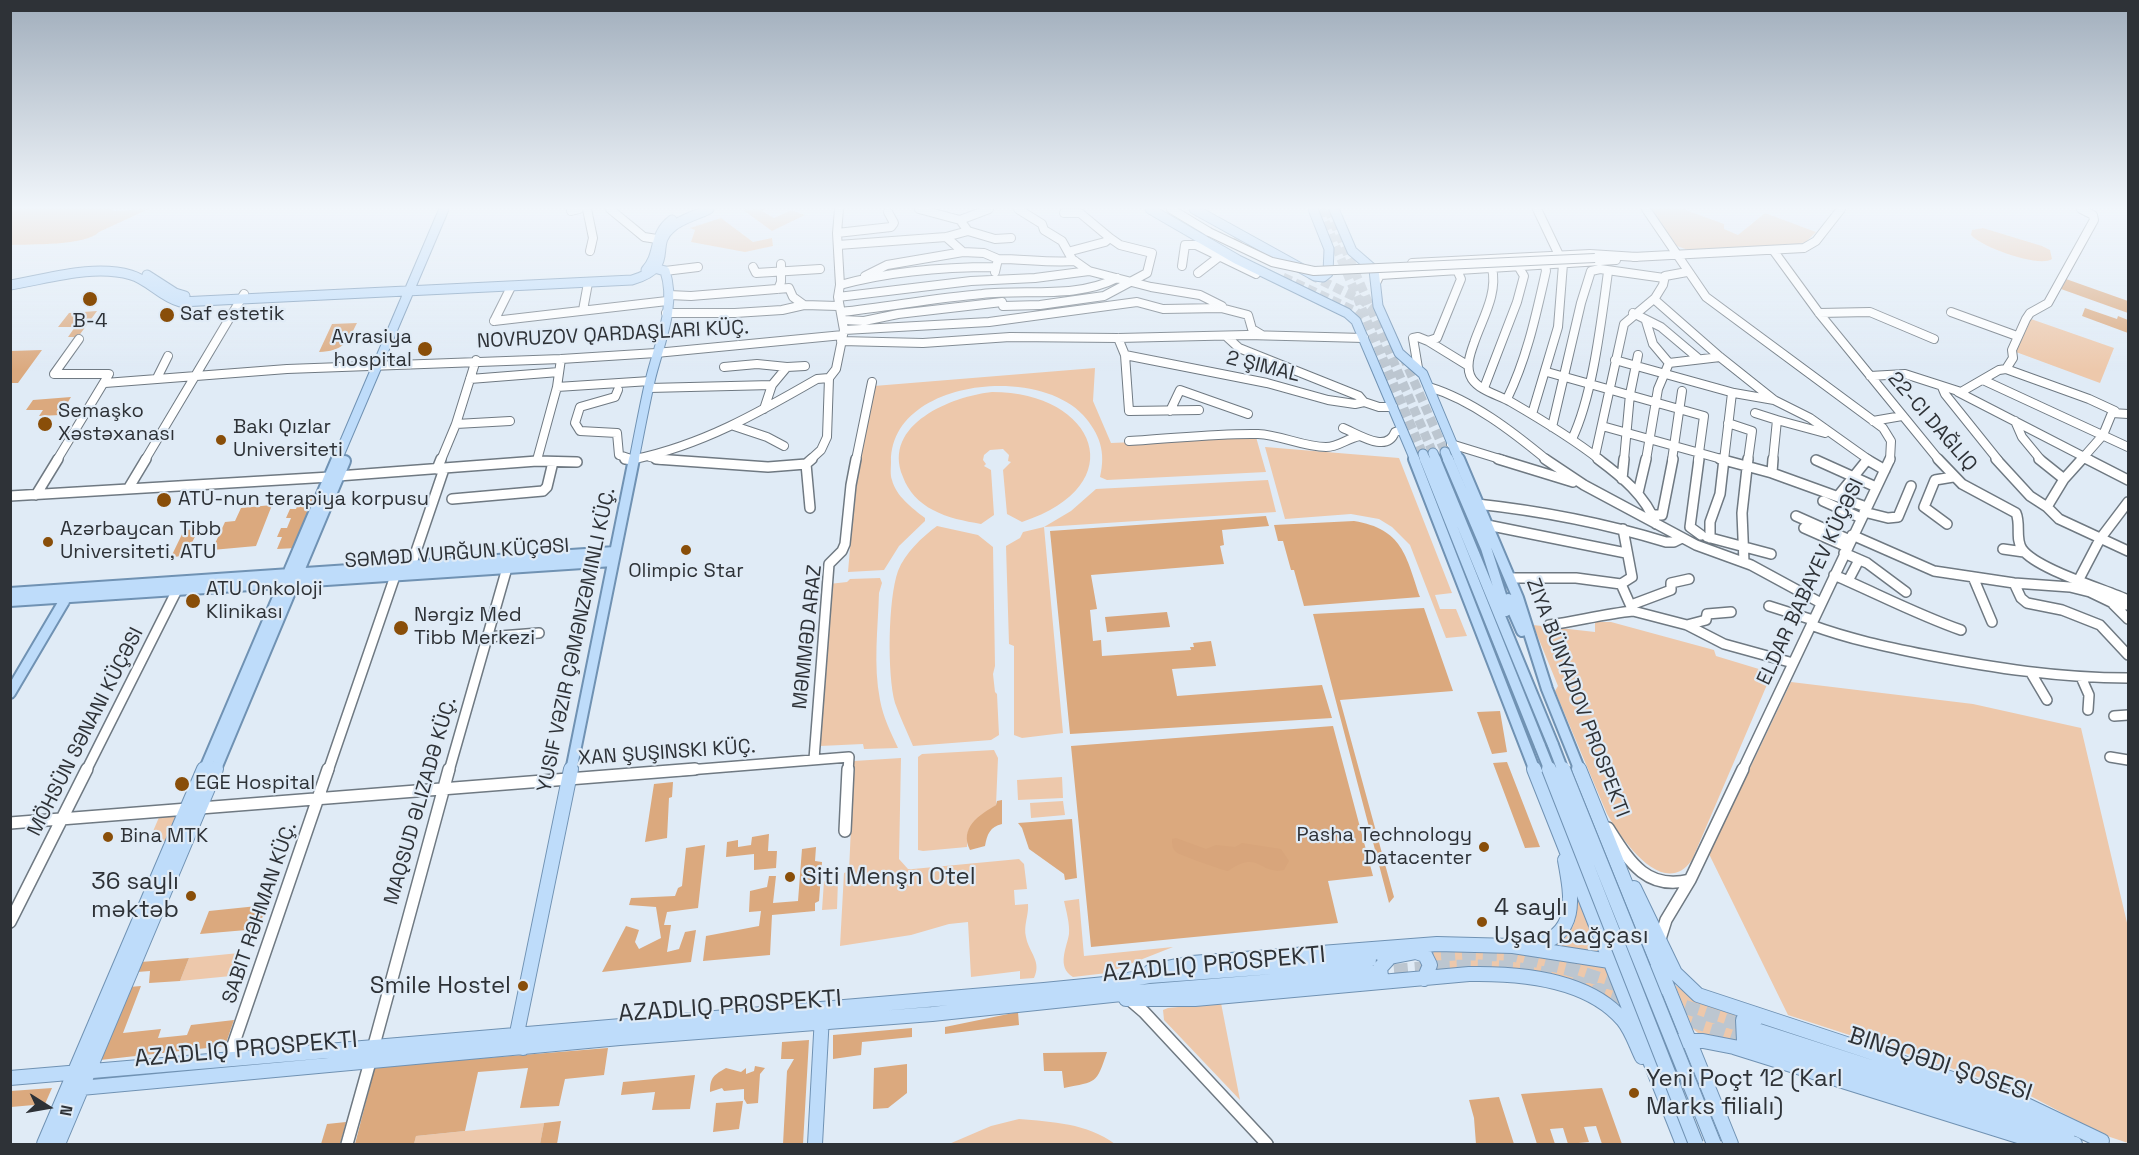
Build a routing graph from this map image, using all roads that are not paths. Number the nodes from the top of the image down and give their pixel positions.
1 (424, 263) edge
2 (425, 263) edge
3 (658, 263) edge
4 (660, 263) edge
5 (839, 263) edge
6 (899, 263) edge
7 (997, 263) edge
8 (1078, 263) edge
9 (1149, 263) edge
10 (1182, 263) edge
11 (1211, 263) edge
12 (1236, 263) edge
13 (1243, 263) edge
14 (1269, 263) tunnel mouth
15 (1279, 263) edge
16 (1289, 263) edge
17 (1329, 263) edge
18 (1363, 263) edge
19 (1365, 263) edge
20 (1414, 263) edge
21 (1433, 263) edge
22 (1606, 263) edge
23 (1683, 263) edge
24 (1782, 263) edge
25 (2071, 263) edge
26 (1398, 264) junction
27 (1563, 264) junction
28 (1600, 264) junction
29 (1545, 265) junction
30 (1182, 266) dead end
31 (1518, 266) junction
32 (698, 267) dead end
33 (753, 267) dead end
34 (995, 267) junction
35 (781, 268) junction
36 (1492, 268) junction
37 (658, 269) junction
38 (820, 269) dead end
39 (1446, 270) junction
40 (1457, 270) junction
41 (1089, 271) junction
42 (1688, 272) junction
43 (1198, 273) dead end
44 (1394, 274) junction
45 (1315, 276) junction
46 (1117, 278) junction
47 (1664, 278) junction
48 (860, 279) junction
49 (1273, 279) junction
50 (10, 280) edge
51 (997, 280) junction
52 (1131, 281) junction
53 (557, 282) junction
54 (588, 283) junction
55 (1376, 283) junction
56 (10, 285) edge
57 (840, 285) junction
58 (511, 287) junction
59 (414, 288) junction
60 (913, 288) junction
61 (778, 289) junction
62 (1303, 291) junction
63 (1000, 292) junction
64 (243, 297) junction
65 (668, 298) junction
66 (178, 299) junction
67 (1655, 300) junction
68 (914, 302) junction
69 (1003, 304) junction
70 (804, 305) junction
71 (1224, 307) junction
72 (840, 309) junction
73 (583, 310) junction
74 (1951, 312) dead end
75 (666, 313) junction
76 (916, 313) junction
77 (1633, 313) junction
78 (1819, 313) junction
79 (1004, 318) junction
80 (1646, 321) junction
81 (917, 327) junction
82 (843, 335) junction
83 (1265, 336) junction
84 (2017, 336) junction
85 (1227, 337) junction
86 (1118, 338) junction
87 (1364, 338) junction
88 (79, 339) dead end
89 (1934, 339) dead end
90 (1428, 341) junction
91 (656, 353) junction
92 (1125, 355) junction
93 (1638, 355) dead end
94 (168, 356) dead end
95 (1720, 357) junction
96 (561, 359) junction
97 (1699, 359) junction
98 (476, 360) junction
99 (1616, 360) junction
100 (1669, 363) junction
101 (382, 365) junction
102 (1467, 365) junction
103 (1637, 365) junction
104 (805, 366) dead end
105 (724, 367) dead end
106 (787, 367) junction
107 (1418, 368) junction
108 (2006, 369) junction
109 (559, 372) junction
110 (1547, 372) junction
111 (1664, 372) junction
112 (196, 374) junction
113 (1870, 376) junction
114 (1565, 377) junction
115 (157, 378) junction
116 (470, 378) junction
117 (829, 378) junction
118 (1983, 380) junction
119 (872, 382) dead end
120 (105, 383) junction
121 (1587, 383) junction
122 (650, 384) junction
123 (772, 385) junction
124 (557, 387) junction
125 (1429, 387) junction
126 (1942, 387) junction
127 (1484, 388) junction
128 (1609, 388) junction
129 (618, 390) dead end
130 (1682, 392) dead end
131 (1958, 392) junction
132 (1732, 393) junction
133 (1630, 394) junction
134 (1507, 399) junction
135 (1774, 400) junction
136 (1364, 402) junction
137 (1656, 402) junction
138 (1393, 407) junction
139 (1679, 407) junction
140 (764, 409) junction
141 (1199, 410) dead end
142 (1170, 411) junction
143 (2115, 411) junction
144 (1755, 413) dead end
145 (1248, 414) dead end
146 (1532, 414) junction
147 (2128, 414) edge
148 (1902, 416) junction
149 (1777, 420) junction
150 (510, 421) dead end
151 (1874, 421) junction
152 (2014, 421) junction
153 (1728, 423) junction
154 (456, 424) junction
155 (735, 426) junction
156 (1602, 426) junction
157 (1552, 427) junction
158 (1343, 428) dead end
159 (1402, 430) junction
160 (1627, 432) junction
161 (1832, 435) junction
162 (2103, 435) junction
163 (1360, 436) junction
164 (1572, 439) junction
165 (1651, 439) junction
166 (1129, 441) dead end
167 (784, 446) dead end
168 (1675, 446) junction
169 (2128, 447) edge
170 (1438, 451) junction
171 (1699, 453) junction
172 (1595, 456) junction
173 (2085, 456) junction
174 (650, 457) junction
175 (1724, 459) junction
176 (634, 460) junction
177 (1816, 460) dead end
178 (1867, 460) junction
179 (537, 461) junction
180 (553, 462) junction
181 (577, 462) dead end
182 (806, 464) junction
183 (1554, 466) junction
184 (1747, 466) junction
185 (441, 469) junction
186 (1885, 470) junction
187 (1772, 473) junction
188 (1546, 474) junction
189 (334, 476) junction
190 (1853, 477) junction
191 (1953, 477) junction
192 (2064, 478) junction
193 (1622, 479) junction
194 (2128, 480) edge
195 (1584, 485) junction
196 (1911, 486) dead end
197 (1876, 487) junction
198 (128, 489) junction
199 (1638, 493) junction
200 (36, 495) junction
201 (10, 496) edge
202 (1838, 496) junction
203 (452, 499) dead end
204 (1823, 501) dead end
205 (2128, 502) edge
206 (1478, 504) junction
207 (2047, 507) junction
208 (810, 508) dead end
209 (1864, 512) junction
210 (1796, 516) dead end
211 (1656, 519) junction
212 (1947, 524) dead end
213 (1487, 525) junction
214 (1804, 528) dead end
215 (1623, 529) junction
216 (1706, 536) junction
217 (1682, 538) junction
218 (2100, 539) junction
219 (1848, 544) junction
220 (1696, 545) junction
221 (1742, 547) junction
222 (1486, 548) junction
223 (2003, 549) dead end
224 (2128, 551) edge
225 (2024, 552) junction
226 (1626, 553) junction
227 (1771, 554) dead end
228 (614, 557) junction
229 (1859, 560) junction
230 (1744, 562) junction
231 (411, 566) junction
232 (507, 568) junction
233 (1834, 575) junction
234 (395, 576) junction
235 (1973, 577) junction
236 (292, 578) junction
237 (1510, 579) junction
238 (1689, 579) dead end
239 (1848, 581) junction
240 (2014, 583) junction
241 (215, 584) junction
242 (1621, 584) junction
243 (2075, 584) junction
244 (177, 590) junction
245 (1906, 592) dead end
246 (10, 593) edge
247 (64, 594) junction
248 (2114, 598) junction
249 (10, 602) edge
250 (1821, 603) junction
251 (1769, 606) dead end
252 (2127, 607) edge
253 (1632, 608) junction
254 (1731, 612) dead end
255 (1812, 622) junction
256 (1992, 622) dead end
257 (1550, 625) dead end
258 (1687, 625) junction
259 (1961, 630) dead end
260 (539, 633) dead end
261 (487, 637) junction
262 (2128, 655) edge
263 (1793, 663) junction
264 (1511, 672) junction
265 (1524, 672) junction
266 (2031, 673) junction
267 (2081, 678) junction
268 (2128, 678) edge
269 (14, 680) edge
270 (1547, 689) junction
271 (10, 693) edge
272 (2047, 700) dead end
273 (2088, 710) dead end
274 (2128, 715) edge
275 (2114, 716) dead end
276 (1547, 746) junction
277 (2110, 757) dead end
278 (814, 759) junction
279 (2128, 760) edge
280 (568, 778) junction
281 (1540, 784) junction
282 (444, 787) junction
283 (318, 798) junction
284 (1593, 804) junction
285 (193, 807) junction
286 (63, 818) junction
287 (10, 823) edge
288 (845, 831) dead end
289 (1560, 833) junction
290 (1690, 880) junction
291 (10, 922) edge
292 (1660, 941) junction
293 (1437, 944) junction
294 (1513, 946) junction
295 (1416, 952) junction
296 (1390, 957) junction
297 (1371, 961) junction
298 (1611, 961) junction
299 (1648, 972) junction
300 (1424, 979) junction
301 (1391, 983) junction
302 (1622, 989) junction
303 (1105, 991) junction
304 (1672, 1000) junction
305 (1146, 1006) junction
306 (1629, 1007) junction
307 (822, 1016) junction
308 (1766, 1019) junction
309 (696, 1025) junction
310 (517, 1033) junction
311 (1689, 1040) junction
312 (1669, 1041) junction
313 (374, 1045) junction
314 (523, 1048) junction
315 (229, 1057) junction
316 (1766, 1057) junction
317 (370, 1062) junction
318 (84, 1067) junction
319 (10, 1078) edge
320 (78, 1093) junction
321 (1665, 1098) junction
322 (1713, 1101) junction
323 (2107, 1143) edge
324 (44, 1144) edge
325 (58, 1144) edge
326 (347, 1144) edge
327 (815, 1144) edge
328 (1267, 1144) edge
329 (1683, 1144) edge
330 (1696, 1144) edge
331 (1714, 1144) edge
332 (1731, 1144) edge
333 (2038, 1144) edge
334 (2075, 1144) edge

1 - 59 main road
2 - 59 main road
3 - 37 main road
4 - 37 main road
5 - 57 street
6 - 48 street
7 - 34 street
8 - 41 street
9 - 52 street
10 - 30 street
11 - 43 street
12 - 49 street
13 - 49 main road
14 - 28 street, bridge
15 - 49 main road
16 - 45 main road
17 - 45 main road
18 - 55 main road
19 - 26 street
20 - 26 street
21 - 39 street
22 - 28 street
23 - 42 street, ELDAR BABAYEV KÜÇƏSI
24 - 78 street
25 - 84 street
26 - 44 street
27 - 28 street
27 - 29 street
27 - 110 street
28 - 47 street
28 - 114 street
28 - 121 street
29 - 31 street
29 - 134 street
31 - 36 street
31 - 127 street
32 - 37 street
33 - 35 street
34 - 48 street
34 - 51 street
35 - 38 street
35 - 61 street
36 - 40 street
36 - 102 street
37 - 53 main road
37 - 54 main road
37 - 65 main road, YUSIF VƏZIR ÇƏMƏNZƏMINLI KÜÇ.
39 - 40 street
39 - 44 street
40 - 90 street
41 - 46 street
41 - 51 street
42 - 47 street
42 - 151 street, ELDAR BABAYEV KÜÇƏSI
44 - 55 street
45 - 62 main road
46 - 52 street
46 - 63 street
47 - 67 street
48 - 57 street
49 - 62 main road
50 - 66 main road
51 - 60 street
51 - 63 street
52 - 69 street
52 - 71 street
53 - 54 main road
53 - 58 main road
53 - 59 main road
54 - 73 street
55 - 107 main road, ZIYA BÜNYADOV PROSPEKTI
56 - 66 main road
57 - 72 street
58 - 59 main road
58 - 73 street
59 - 64 main road
59 - 101 main road
60 - 68 street
60 - 72 street
61 - 65 street
61 - 70 street
62 - 87 main road
63 - 68 street
63 - 69 street
64 - 66 main road
64 - 112 street
65 - 73 street
65 - 75 main road, YUSIF VƏZIR ÇƏMƏNZƏMINLI KÜÇ.
67 - 77 street
67 - 95 street
68 - 72 street
68 - 76 street
69 - 76 street
69 - 79 street
70 - 72 street
70 - 75 street
71 - 79 street
71 - 83 street
72 - 76 street
72 - 82 street
74 - 84 street
75 - 91 main road, YUSIF VƏZIR ÇƏMƏNZƏMINLI KÜÇ.
76 - 81 street
77 - 80 street
77 - 99 street
78 - 89 street
78 - 113 street
79 - 81 street
80 - 97 street
80 - 100 street
81 - 82 street
82 - 86 street
82 - 91 street
82 - 117 street
83 - 85 street
83 - 87 street
84 - 108 street
85 - 86 street
85 - 136 street
86 - 92 street
87 - 138 main road
88 - 120 street
90 - 102 street
90 - 107 street
91 - 96 street
91 - 122 main road, YUSIF VƏZIR ÇƏMƏNZƏMINLI KÜÇ.
92 - 136 street, 2 ŞIMAL
92 - 142 street
93 - 103 street
94 - 115 street
95 - 97 street
95 - 135 street
96 - 98 street
96 - 109 street
97 - 100 street
98 - 101 street
98 - 116 street
99 - 103 street
99 - 128 street
100 - 111 street
101 - 112 street
101 - 189 main road
102 - 127 street
103 - 111 street
103 - 133 street
104 - 106 street
105 - 106 street
106 - 123 street
107 - 125 main road, ZIYA BÜNYADOV PROSPEKTI
108 - 118 street
108 - 143 street
109 - 116 street
109 - 124 street
110 - 114 street
110 - 146 street
111 - 132 street
111 - 137 street
112 - 115 street
112 - 198 street
113 - 126 street
113 - 148 street
114 - 121 street
114 - 157 street
115 - 120 street
116 - 154 street
117 - 140 street
117 - 182 street
118 - 131 street
118 - 162 street
119 - 278 street, MƏMMƏD ARAZ
120 - 200 street
121 - 128 street
121 - 164 street
122 - 123 street
122 - 124 street
122 - 176 main road, YUSIF VƏZIR ÇƏMƏNZƏMINLI KÜÇ.
123 - 140 street
124 - 179 street
125 - 170 main road, ZIYA BÜNYADOV PROSPEKTI
125 - 183 street
126 - 131 street
126 - 207 street
127 - 134 street
128 - 133 street
128 - 156 street
129 - 176 street
130 - 139 street
131 - 152 street
132 - 135 street
132 - 153 street
133 - 137 street
133 - 160 street
134 - 146 street
135 - 161 street
136 - 138 street, 2 ŞIMAL
137 - 139 street
137 - 165 street
138 - 159 main road
139 - 168 street
139 - 171 street
140 - 155 street
141 - 142 street
142 - 145 street
143 - 147 street
143 - 162 street
144 - 149 street
146 - 157 street
148 - 151 street
148 - 191 street
149 - 161 street
149 - 187 street
150 - 154 street
151 - 186 street, ELDAR BABAYEV KÜÇƏSI
152 - 173 street
152 - 192 street
153 - 175 street
153 - 184 street
154 - 185 street
155 - 167 street
155 - 174 street
156 - 160 street
156 - 172 street
157 - 164 street
158 - 163 street
159 - 163 street
159 - 281 main road
160 - 165 street
160 - 193 street
161 - 178 street
162 - 169 street
162 - 173 street
163 - 166 street
164 - 172 street
165 - 168 street
165 - 199 street
168 - 171 street
168 - 211 street
170 - 188 street
170 - 206 main road, ZIYA BÜNYADOV PROSPEKTI
170 - 222 main road, ZIYA BÜNYADOV PROSPEKTI
170 - 264 main road, ZIYA BÜNYADOV PROSPEKTI
170 - 265 main road, ZIYA BÜNYADOV PROSPEKTI
171 - 175 street
171 - 216 street
172 - 193 street
173 - 192 street
173 - 194 street
174 - 176 street
174 - 182 street
175 - 184 street
175 - 216 street
176 - 228 main road, YUSIF VƏZIR ÇƏMƏNZƏMINLI KÜÇ.
177 - 190 street
178 - 186 street
178 - 190 street
179 - 180 street
179 - 185 street
180 - 181 street
180 - 203 street
182 - 208 street
183 - 188 street
183 - 195 street
184 - 187 street
184 - 221 street
185 - 189 street
185 - 231 street
186 - 197 street, ELDAR BABAYEV KÜÇƏSI
187 - 202 street
188 - 195 street
189 - 198 street
189 - 236 main road
190 - 197 street
190 - 202 street
191 - 212 street
191 - 225 street
192 - 207 street
193 - 199 street
195 - 211 street
196 - 209 street
197 - 209 street, ELDAR BABAYEV KÜÇƏSI
198 - 200 street
199 - 211 street
200 - 201 street
202 - 209 street
204 - 209 street
205 - 218 street
206 - 213 main road, ZIYA BÜNYADOV PROSPEKTI
206 - 215 street
207 - 218 street
209 - 219 street, ELDAR BABAYEV KÜÇƏSI
210 - 219 street
211 - 217 street
213 - 226 street
213 - 237 main road, ZIYA BÜNYADOV PROSPEKTI
214 - 219 street
215 - 217 street
215 - 226 street
216 - 220 street
216 - 221 street
217 - 220 street
218 - 224 street
218 - 243 street
219 - 229 street
219 - 233 street, ELDAR BABAYEV KÜÇƏSI
219 - 235 street
220 - 230 street
221 - 227 street
221 - 230 street
222 - 265 main road, ZIYA BÜNYADOV PROSPEKTI
222 - 270 main road
223 - 225 street
225 - 243 street
226 - 242 street
228 - 231 main road, SƏMƏD VURĞUN KÜÇƏSI
228 - 232 main road, SƏMƏD VURĞUN KÜÇƏSI
228 - 280 main road, YUSIF VƏZIR ÇƏMƏNZƏMINLI KÜÇ.
229 - 239 street
229 - 245 street
230 - 250 street
231 - 236 main road, SƏMƏD VURĞUN KÜÇƏSI
232 - 234 main road, SƏMƏD VURĞUN KÜÇƏSI
232 - 261 street, MAQSUD ƏLIZADƏ KÜÇ.
233 - 239 street
233 - 250 street, ELDAR BABAYEV KÜÇƏSI
234 - 236 main road, SƏMƏD VURĞUN KÜÇƏSI
234 - 283 street, SABIT RƏHMAN KÜÇ.
235 - 240 street
235 - 256 street
236 - 241 main road, SƏMƏD VURĞUN KÜÇƏSI
236 - 285 main road
237 - 242 street
237 - 270 main road, ZIYA BÜNYADOV PROSPEKTI
238 - 253 street
239 - 259 street
240 - 243 street
240 - 262 street
241 - 244 main road, SƏMƏD VURĞUN KÜÇƏSI
241 - 247 main road, SƏMƏD VURĞUN KÜÇƏSI
242 - 253 street
243 - 248 street
244 - 247 main road, SƏMƏD VURĞUN KÜÇƏSI
244 - 286 street, MÖHSÜN SƏNANI KÜÇƏSI
246 - 247 main road, SƏMƏD VURĞUN KÜÇƏSI
247 - 249 main road, SƏMƏD VURĞUN KÜÇƏSI
247 - 269 main road
248 - 252 street
248 - 252 street
250 - 255 street, ELDAR BABAYEV KÜÇƏSI
251 - 255 street
253 - 257 street
253 - 258 street
254 - 258 street
255 - 263 street, ELDAR BABAYEV KÜÇƏSI
255 - 266 street
258 - 263 street
260 - 261 street
261 - 282 street, MAQSUD ƏLIZADƏ KÜÇ.
263 - 290 street, ELDAR BABAYEV KÜÇƏSI
264 - 276 main road, ZIYA BÜNYADOV PROSPEKTI
264 - 281 main road
265 - 276 main road, ZIYA BÜNYADOV PROSPEKTI
266 - 267 street
266 - 272 street
267 - 268 street
267 - 273 street
269 - 271 main road
270 - 284 main road, ZIYA BÜNYADOV PROSPEKTI
274 - 275 street
276 - 330 main road, ZIYA BÜNYADOV PROSPEKTI, bridge
276 - 331 main road, ZIYA BÜNYADOV PROSPEKTI, bridge
277 - 279 street
278 - 280 street, XAN ŞUŞINSKI KÜÇ.
278 - 288 street, XAN ŞUŞINSKI KÜÇ.
280 - 282 street, XAN ŞUŞINSKI KÜÇ.
280 - 310 main road, YUSIF VƏZIR ÇƏMƏNZƏMINLI KÜÇ.
281 - 289 main road
282 - 283 street, XAN ŞUŞINSKI KÜÇ.
282 - 313 street, MAQSUD ƏLIZADƏ KÜÇ.
283 - 285 street, XAN ŞUŞINSKI KÜÇ.
283 - 315 street, SABIT RƏHMAN KÜÇ.
284 - 290 street
284 - 292 main road
284 - 304 main road, ZIYA BÜNYADOV PROSPEKTI
285 - 286 street, XAN ŞUŞINSKI KÜÇ.
285 - 318 main road
286 - 287 street, XAN ŞUŞINSKI KÜÇ.
286 - 291 street, MÖHSÜN SƏNANI KÜÇƏSI
289 - 294 main road
289 - 298 main road
290 - 292 street, ELDAR BABAYEV KÜÇƏSI
292 - 304 street
292 - 308 main road
293 - 294 main road
293 - 295 main road
293 - 297 main road
294 - 298 main road
295 - 296 main road
295 - 300 main road
296 - 297 main road
296 - 301 main road
297 - 303 main road
297 - 303 main road
298 - 299 main road
298 - 302 main road
299 - 302 main road
299 - 304 main road
300 - 301 main road
300 - 321 main road
301 - 305 main road
302 - 306 main road
303 - 305 main road
303 - 307 main road
304 - 311 main road, ZIYA BÜNYADOV PROSPEKTI
304 - 312 main road
305 - 328 street
306 - 312 main road
306 - 321 main road
307 - 309 main road
307 - 327 main road
308 - 316 main road
308 - 323 main road
309 - 310 main road
309 - 314 main road
310 - 313 main road
310 - 314 main road
311 - 312 main road
311 - 316 main road
311 - 322 main road, ZIYA BÜNYADOV PROSPEKTI
313 - 315 main road
314 - 317 main road
315 - 318 main road
316 - 333 main road
317 - 320 main road
317 - 326 street
318 - 319 main road
318 - 320 main road
318 - 320 main road
320 - 324 main road
320 - 325 main road
321 - 322 main road
321 - 329 main road
322 - 332 main road, ZIYA BÜNYADOV PROSPEKTI
323 - 334 main road, BINƏQƏDI ŞOSESI

